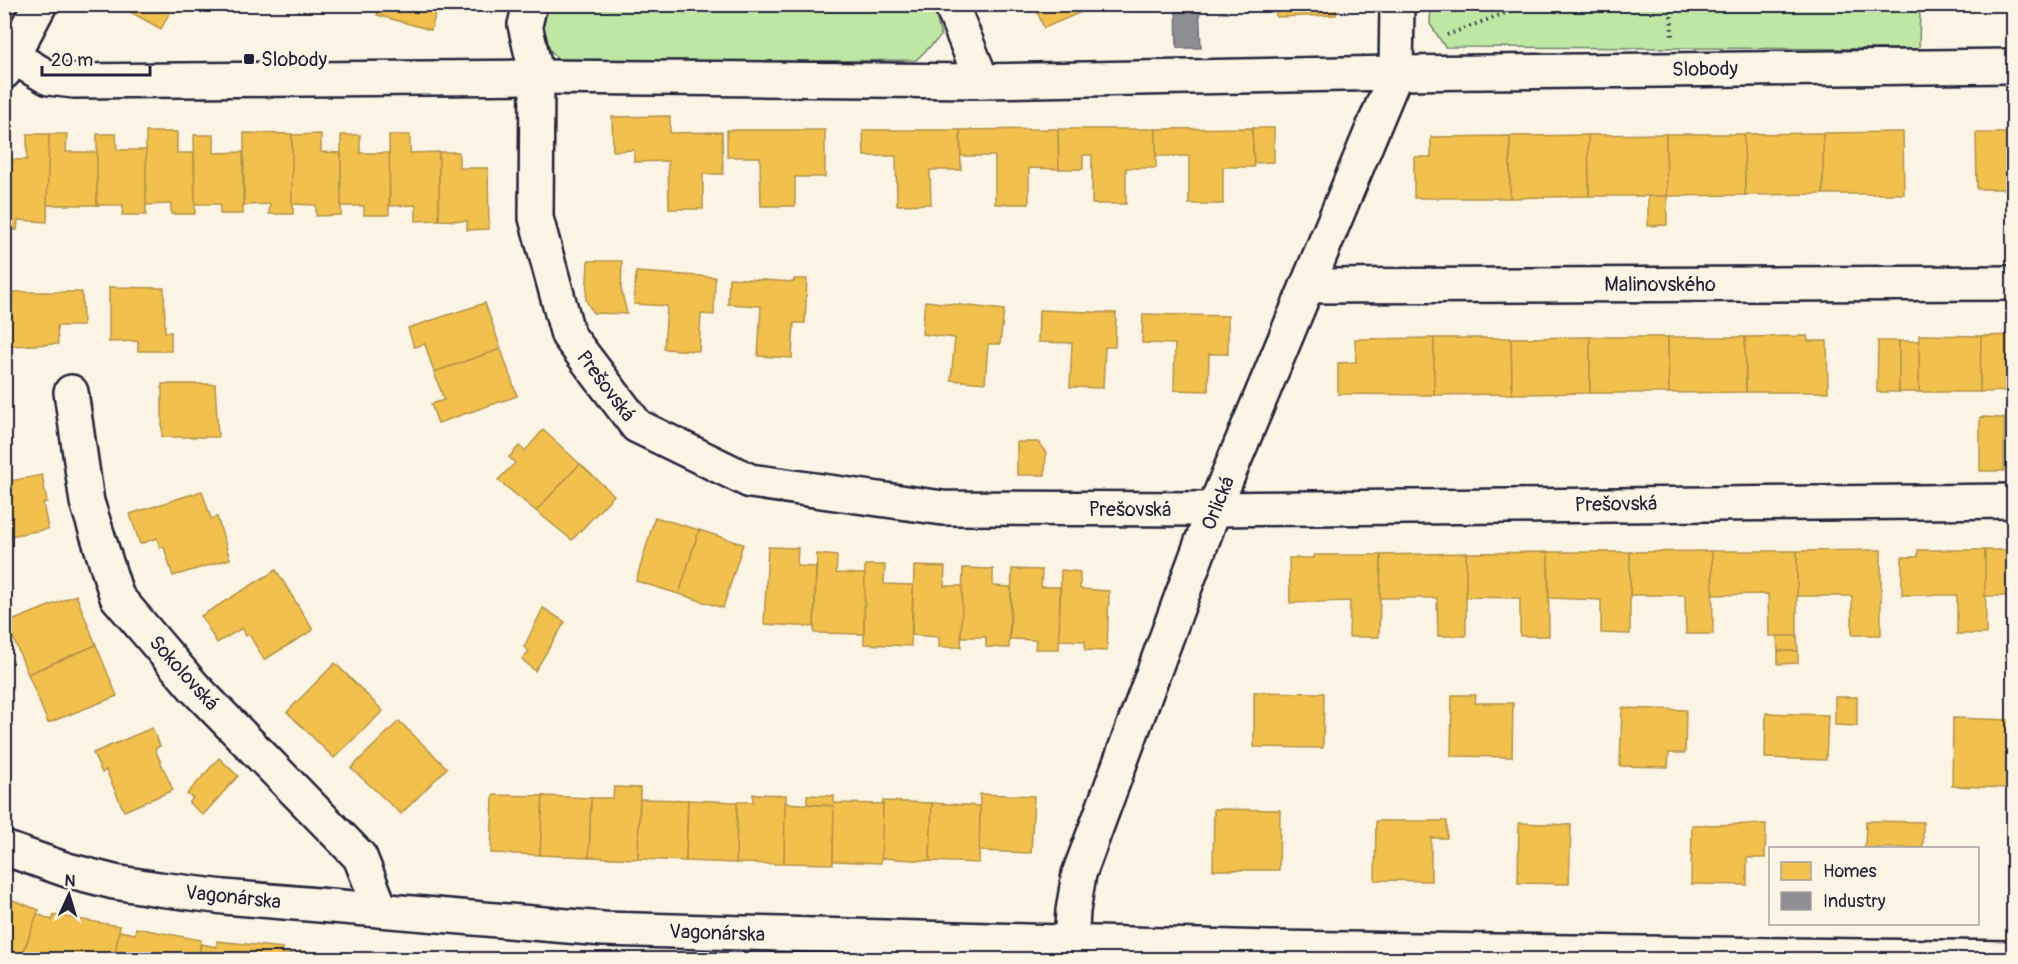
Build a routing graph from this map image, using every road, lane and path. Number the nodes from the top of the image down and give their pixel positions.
1 (40, 4) edge
2 (530, 4) edge
3 (951, 4) edge
4 (1397, 4) edge
5 (9, 65) edge
6 (2013, 66) edge
7 (1396, 73) junction
8 (537, 77) junction
9 (982, 81) junction
10 (2013, 283) edge
11 (1307, 286) junction
12 (71, 392) dead end
13 (2013, 501) edge
14 (1214, 509) junction
15 (4, 848) edge
16 (381, 910) junction
17 (1071, 942) junction
18 (1268, 954) edge
19 (2013, 958) edge

1 - 5 street
2 - 8 street, Prešovská
3 - 9 street
4 - 7 street
5 - 8 street, Slobody
6 - 7 street, Slobody
7 - 9 street, Slobody
7 - 11 street, Orlická
8 - 9 street, Slobody
8 - 14 street, Prešovská
10 - 11 street, Malinovského
11 - 14 street, Orlická
12 - 16 street, Sokolovská
13 - 14 street, Prešovská
14 - 17 street, Orlická
15 - 16 street, Vagonárska
16 - 17 street, Vagonárska
17 - 18 street, Vagonárska
18 - 19 street, Vagonárska

